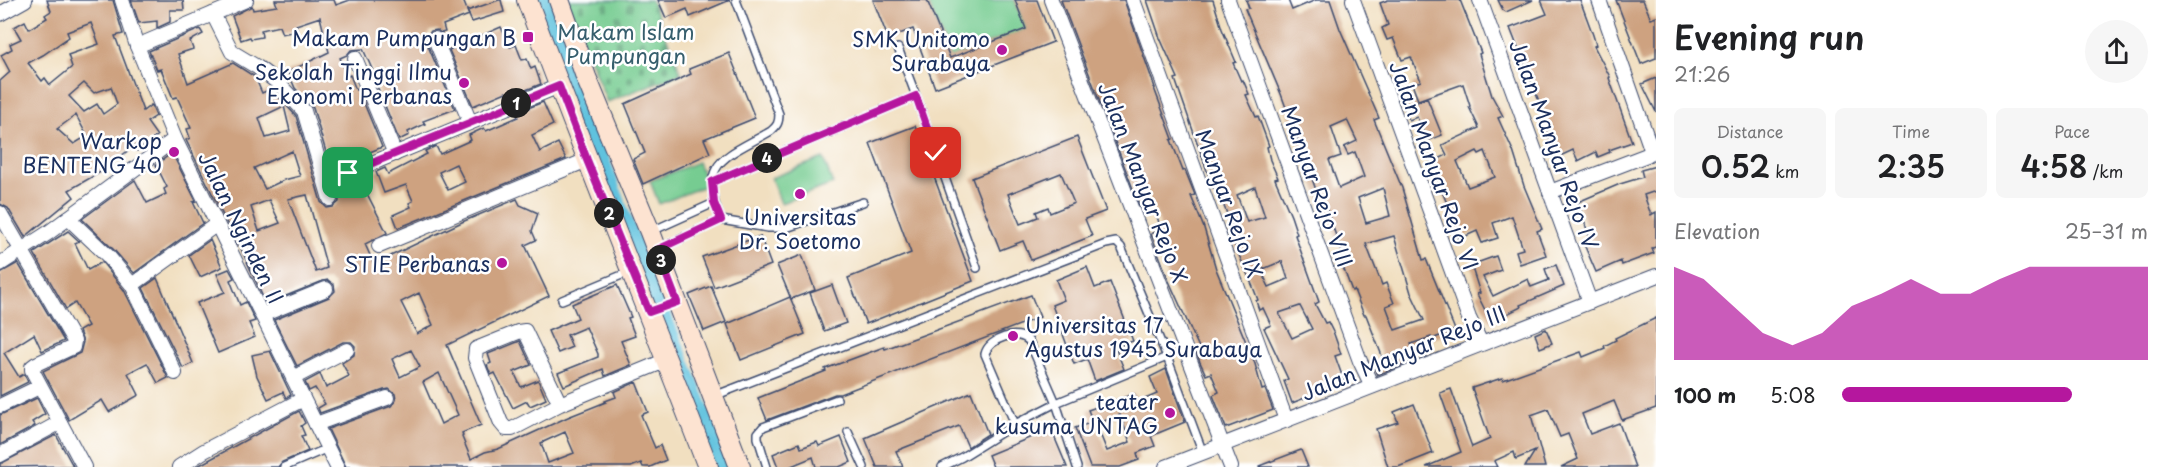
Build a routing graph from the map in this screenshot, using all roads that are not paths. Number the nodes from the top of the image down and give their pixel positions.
1 (25, 0) edge
2 (122, 0) edge
3 (246, 0) edge
4 (527, 0) edge
5 (559, 0) edge
6 (736, 0) edge
7 (1051, 0) edge
8 (1133, 0) edge
9 (1228, 0) edge
10 (1353, 0) edge
11 (1480, 0) edge
12 (1599, 0) edge
13 (0, 14) edge
14 (213, 14) junction
15 (435, 39) dead end
16 (137, 46) junction
17 (898, 48) dead end
18 (355, 58) dead end
19 (559, 86) junction
20 (916, 96) junction
21 (470, 122) junction
22 (175, 139) junction
23 (395, 154) junction
24 (587, 160) junction
25 (348, 173) dead end
26 (712, 182) junction
27 (1550, 192) junction
28 (330, 199) dead end
29 (863, 202) dead end
30 (714, 203) junction
31 (0, 213) edge
32 (68, 218) junction
33 (721, 220) junction
34 (217, 224) junction
35 (653, 241) junction
36 (379, 246) dead end
37 (23, 250) junction
38 (0, 264) edge
39 (977, 268) dead end
40 (632, 271) junction
41 (1656, 276) edge
42 (132, 285) junction
43 (326, 289) dead end
44 (562, 300) dead end
45 (1590, 302) junction
46 (662, 308) junction
47 (262, 315) junction
48 (1481, 343) junction
49 (347, 350) dead end
50 (1167, 357) junction
51 (667, 360) junction
52 (175, 373) dead end
53 (294, 378) junction
54 (39, 387) junction
55 (1372, 387) junction
56 (712, 397) junction
57 (387, 398) dead end
58 (303, 399) junction
59 (837, 399) dead end
60 (1056, 403) junction
61 (560, 404) junction
62 (0, 406) edge
63 (1286, 420) junction
64 (59, 423) junction
65 (316, 424) junction
66 (1015, 424) junction
67 (848, 432) dead end
68 (1223, 446) junction
69 (328, 448) junction
70 (1203, 453) junction
71 (0, 455) edge
72 (952, 465) edge
73 (84, 467) edge
74 (179, 467) edge
75 (284, 467) edge
76 (337, 467) edge
77 (708, 467) edge
78 (740, 467) edge
79 (767, 467) edge
80 (864, 467) edge
81 (942, 467) edge
82 (1077, 467) edge
83 (1166, 467) edge
84 (1231, 467) edge

1 - 13 street
2 - 16 street, Jalan Nginden II
3 - 14 street
4 - 19 main road
5 - 35 main road
6 - 26 lane
7 - 68 street, Jalan Manyar Rejo X
8 - 63 street, Manyar Rejo IX
9 - 55 street, Manyar Rejo VIII
10 - 48 street, Jalan Manyar Rejo VI
11 - 27 street, Jalan Manyar Rejo IV
12 - 27 street
14 - 16 street
14 - 28 street
15 - 21 street
16 - 22 street, Jalan Nginden II
17 - 20 lane
18 - 23 street
19 - 21 street
19 - 24 main road
20 - 26 lane
20 - 39 lane
21 - 23 street
22 - 32 street
22 - 34 street, Jalan Nginden II
23 - 25 street
24 - 36 street
24 - 40 main road
26 - 30 lane
27 - 45 street, Jalan Manyar Rejo IV
29 - 33 lane
30 - 33 lane
30 - 35 lane
31 - 37 street
32 - 37 street
32 - 42 street
33 - 35 lane
34 - 42 street
34 - 47 street, Jalan Nginden II
35 - 46 main road
37 - 38 street
37 - 54 street
40 - 44 lane
40 - 46 main road
41 - 45 street, Jalan Manyar Rejo III
42 - 52 street
43 - 47 street
45 - 48 street, Jalan Manyar Rejo III
46 - 51 main road
46 - 56 main road
47 - 53 street, Jalan Nginden II
48 - 55 street, Jalan Manyar Rejo III
49 - 53 street
50 - 56 lane
50 - 60 lane
50 - 70 lane
51 - 61 street
51 - 77 main road
53 - 58 street, Jalan Nginden II
54 - 62 street
54 - 64 street
55 - 63 street, Jalan Manyar Rejo III
56 - 78 main road
57 - 65 street
58 - 65 street, Jalan Nginden II
58 - 74 street
59 - 79 lane
60 - 66 lane
60 - 66 lane
60 - 82 lane
61 - 61 street
63 - 68 street, Jalan Manyar Rejo III
64 - 71 street
64 - 73 street
65 - 69 street, Jalan Nginden II
66 - 72 lane
67 - 80 lane
68 - 70 street, Jalan Manyar Rejo III
68 - 84 street, Jalan Manyar Rejo X
69 - 75 lane
69 - 76 street, Jalan Nginden II
70 - 83 street, Jalan Manyar Rejo III
72 - 81 lane

